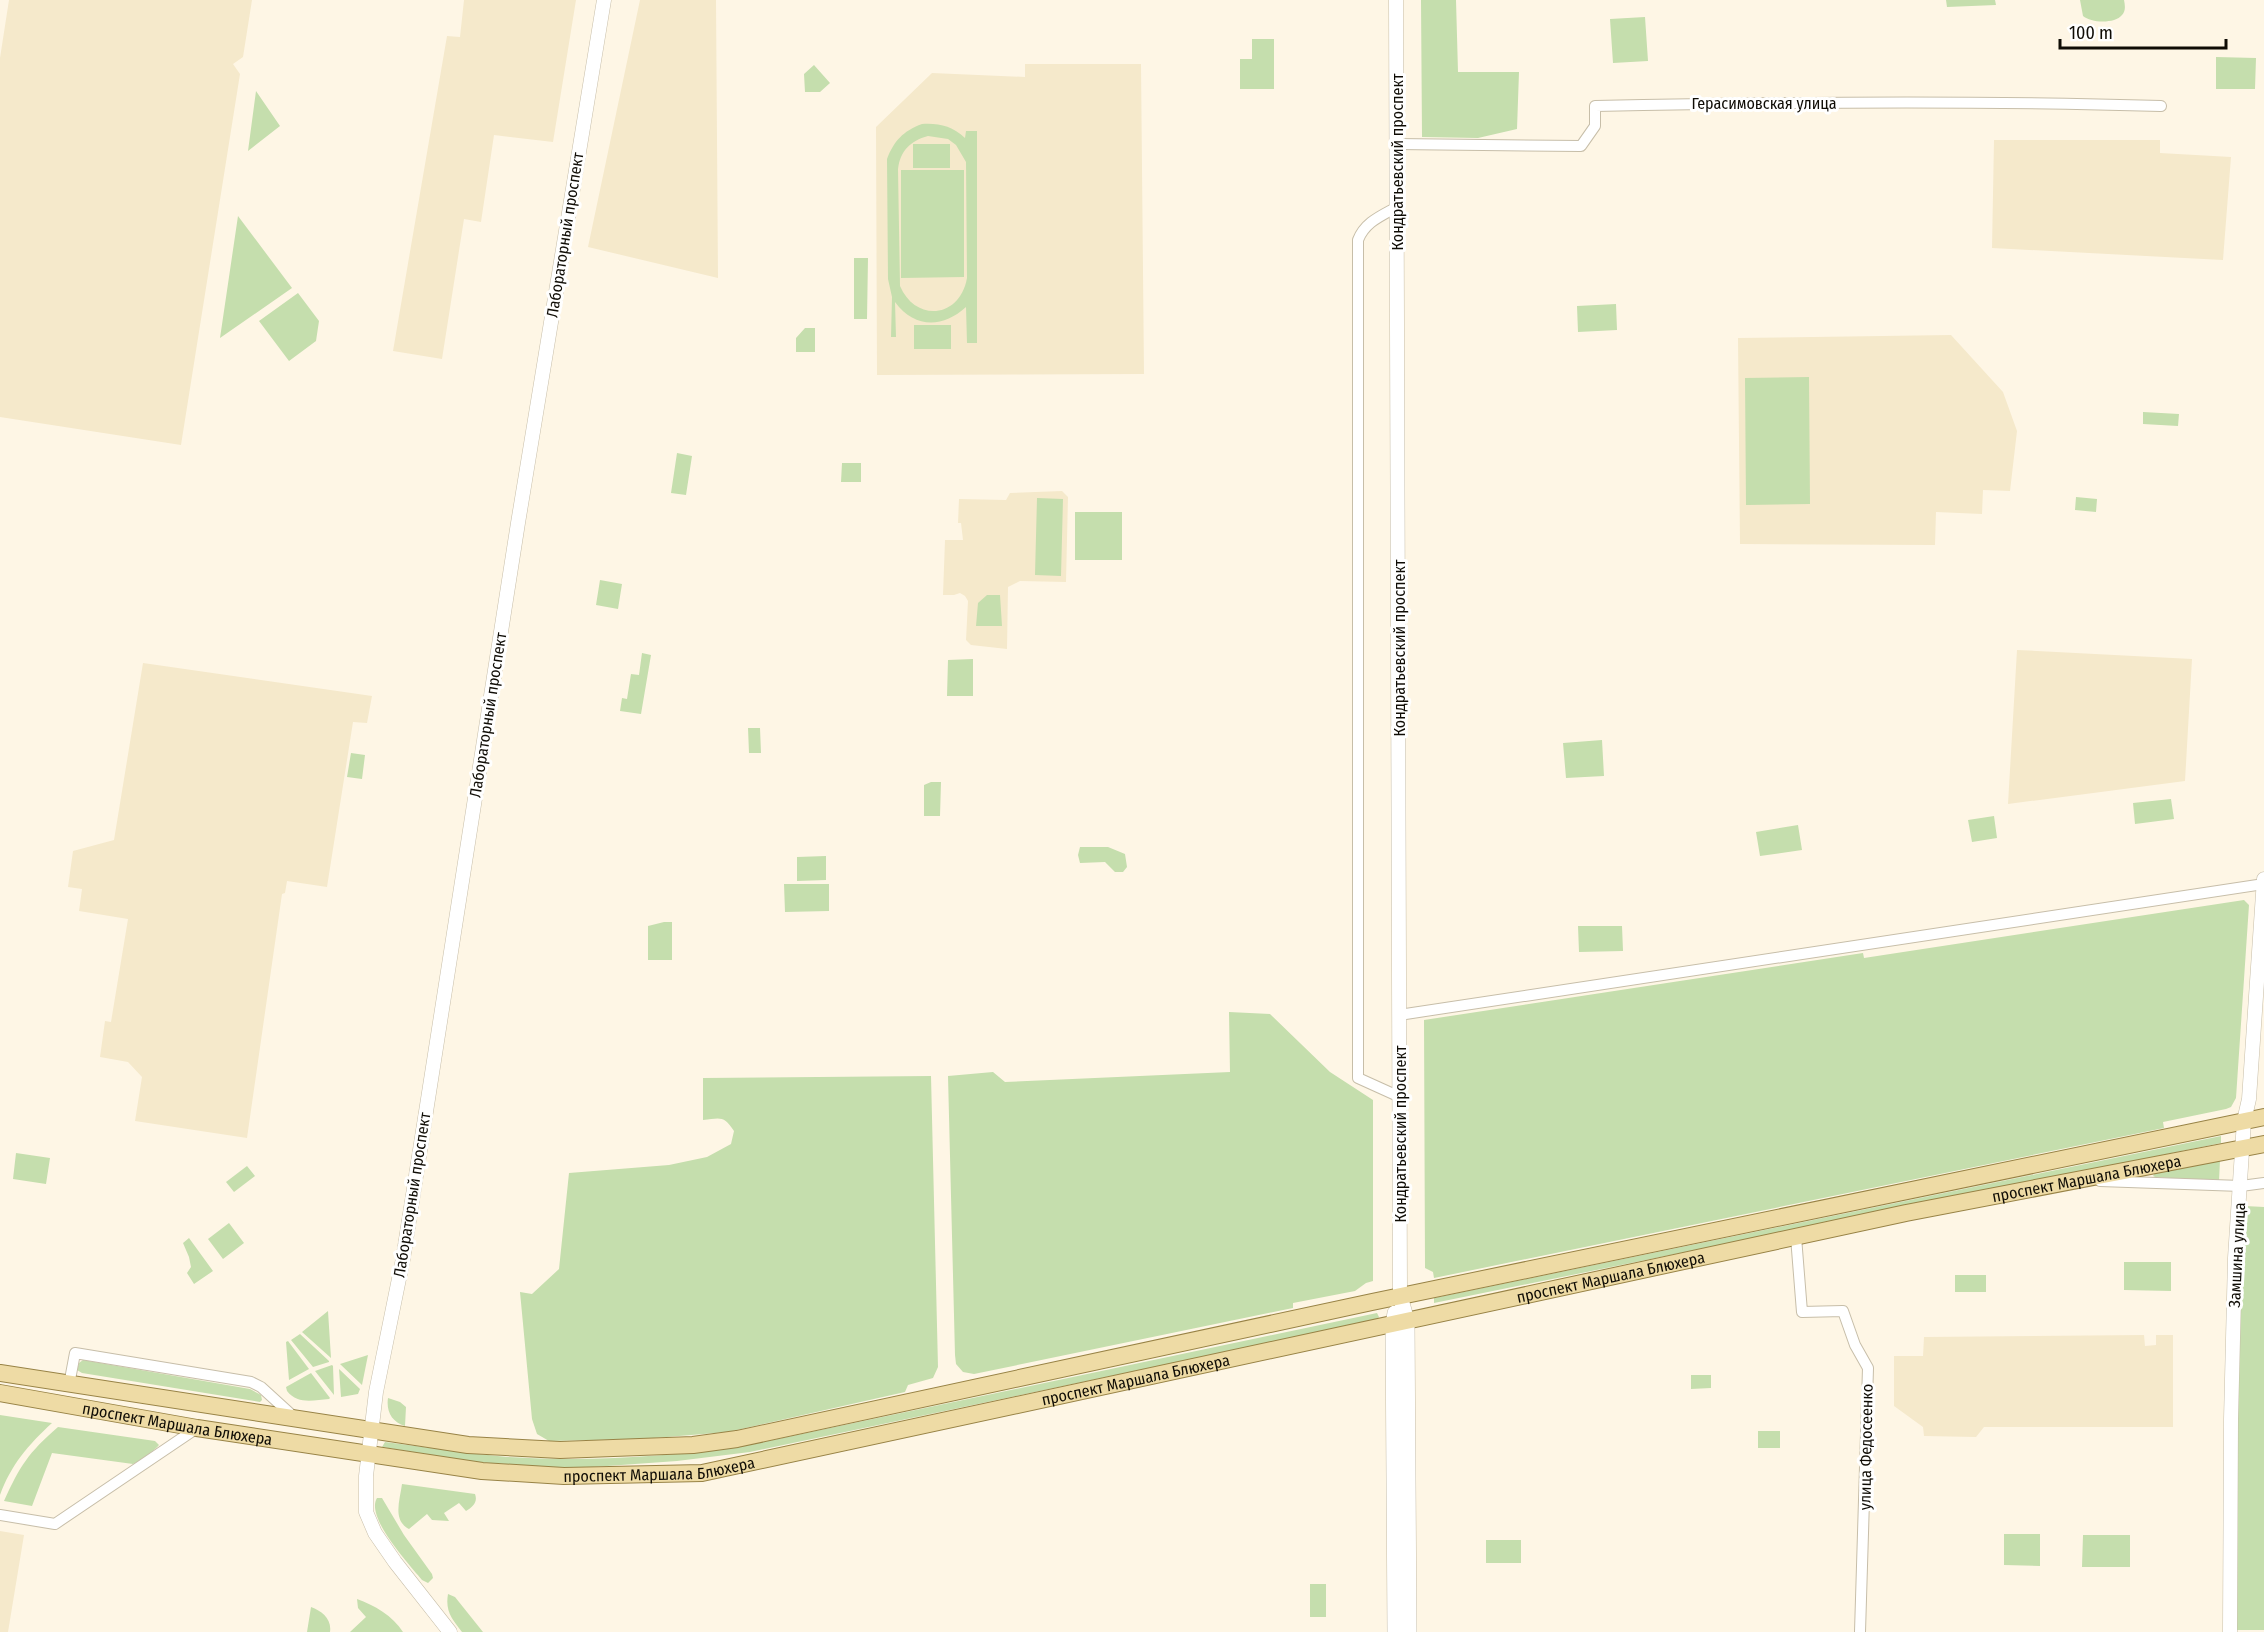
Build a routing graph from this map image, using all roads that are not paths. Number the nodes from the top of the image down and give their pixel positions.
1 (604, 0) edge
2 (1396, 0) edge
3 (2161, 106) dead end
4 (1396, 144) junction
5 (1397, 207) junction
6 (2264, 879) edge
7 (2264, 884) edge
8 (1400, 1015) junction
9 (1400, 1097) junction
10 (2264, 1118) edge
11 (2244, 1121) junction
12 (2264, 1144) edge
13 (2243, 1148) junction
14 (2077, 1180) junction
15 (2264, 1183) edge
16 (2241, 1186) junction
17 (1796, 1237) junction
18 (1400, 1296) junction
19 (1400, 1323) junction
20 (0, 1373) edge
21 (72, 1385) junction
22 (0, 1393) edge
23 (72, 1406) junction
24 (296, 1418) junction
25 (197, 1428) junction
26 (372, 1430) junction
27 (368, 1454) junction
28 (0, 1515) edge
29 (450, 1632) edge
30 (1395, 1632) edge
31 (1409, 1632) edge
32 (1860, 1632) edge
33 (2230, 1632) edge

1 - 26 street, Лабораторный проспект
2 - 4 street, Кондратьевский проспект
3 - 4 street, Герасимовская улица
4 - 5 street, Кондратьевский проспект
5 - 8 street, Кондратьевский проспект
5 - 9 street
6 - 7 street, Замшина улица
7 - 8 street
7 - 11 street, Замшина улица
8 - 9 street, Кондратьевский проспект
9 - 18 street, Кондратьевский проспект
10 - 11 main road, проспект Маршала Блюхера
11 - 13 street, Замшина улица
11 - 18 main road, проспект Маршала Блюхера
12 - 13 main road, проспект Маршала Блюхера
13 - 14 main road, проспект Маршала Блюхера
13 - 16 street, Замшина улица
14 - 16 street
14 - 17 main road, проспект Маршала Блюхера
15 - 16 street
16 - 33 street, Замшина улица
17 - 19 main road, проспект Маршала Блюхера
17 - 32 street, улица Федосеенко
18 - 19 main road, Кондратьевский проспект
18 - 26 main road, проспект Маршала Блюхера
19 - 27 main road, проспект Маршала Блюхера
19 - 30 main road, Кондратьевский проспект
19 - 31 main road, Кондратьевский проспект
20 - 21 main road, проспект Маршала Блюхера
21 - 23 main road
21 - 24 main road, проспект Маршала Блюхера
21 - 24 street
22 - 23 main road, проспект Маршала Блюхера
23 - 25 main road, проспект Маршала Блюхера
24 - 26 main road, проспект Маршала Блюхера
25 - 27 main road, проспект Маршала Блюхера
25 - 28 street
26 - 27 street, Лабораторный проспект
27 - 29 street, Лабораторный проспект

